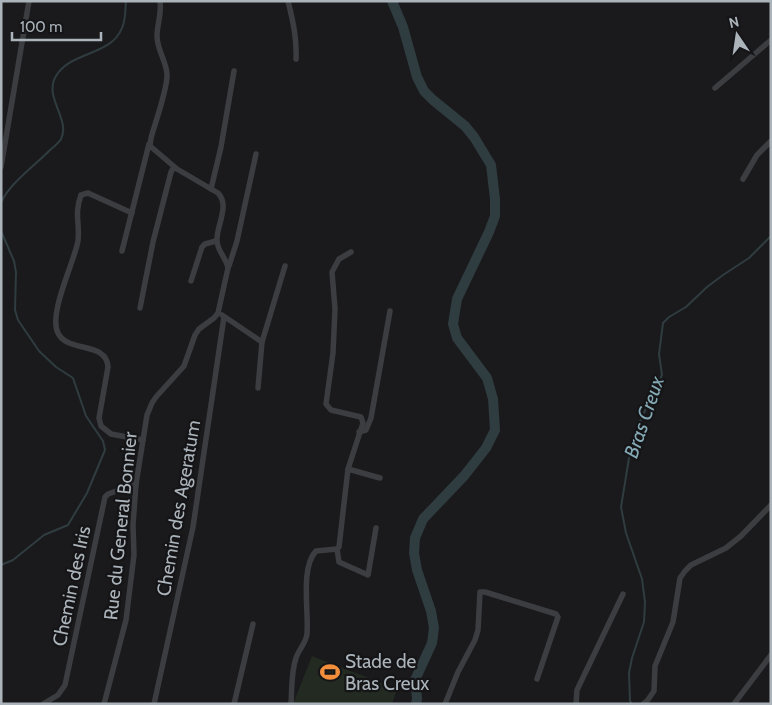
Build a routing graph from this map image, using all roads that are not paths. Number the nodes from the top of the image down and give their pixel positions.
1 (29, 1) edge
2 (160, 1) edge
3 (288, 1) edge
4 (771, 40) edge
5 (296, 59) dead end
6 (234, 71) dead end
7 (715, 88) dead end
8 (771, 141) edge
9 (150, 143) junction
10 (256, 154) dead end
11 (1, 167) edge
12 (174, 167) junction
13 (743, 179) dead end
14 (211, 189) junction
15 (132, 213) junction
16 (216, 241) junction
17 (122, 251) dead end
18 (351, 252) dead end
19 (284, 266) dead end
20 (228, 268) junction
21 (192, 281) dead end
22 (140, 308) dead end
23 (390, 311) dead end
24 (218, 313) junction
25 (224, 317) junction
26 (262, 342) junction
27 (258, 388) dead end
28 (359, 432) junction
29 (143, 440) junction
30 (348, 470) junction
31 (380, 478) dead end
32 (136, 484) junction
33 (771, 504) edge
34 (376, 528) dead end
35 (336, 549) junction
36 (623, 594) dead end
37 (253, 624) dead end
38 (771, 655) edge
39 (537, 679) dead end
40 (647, 703) edge
41 (43, 704) edge
42 (104, 704) edge
43 (154, 704) edge
44 (234, 704) edge
45 (292, 704) edge
46 (446, 704) edge
47 (576, 704) edge
48 (734, 704) edge

1 - 11 street
2 - 9 street
3 - 5 street
4 - 7 street
6 - 14 street
8 - 13 street
9 - 12 street
9 - 15 street
10 - 20 street
12 - 14 street
12 - 22 street
14 - 16 street
15 - 17 street
15 - 29 street
16 - 20 street
16 - 21 street
18 - 28 street
19 - 26 street
20 - 24 street
23 - 28 street
24 - 25 street
24 - 29 street, Rue du General Bonnier
25 - 26 street
25 - 43 street, Chemin des Ageratum
26 - 27 street
28 - 30 street
29 - 32 street, Rue du General Bonnier
30 - 31 street
30 - 35 street
32 - 41 street, Chemin des Iris
32 - 42 street, Rue du General Bonnier
33 - 40 street
34 - 35 street
35 - 45 street
36 - 47 street
37 - 44 street
38 - 48 street
39 - 46 street

